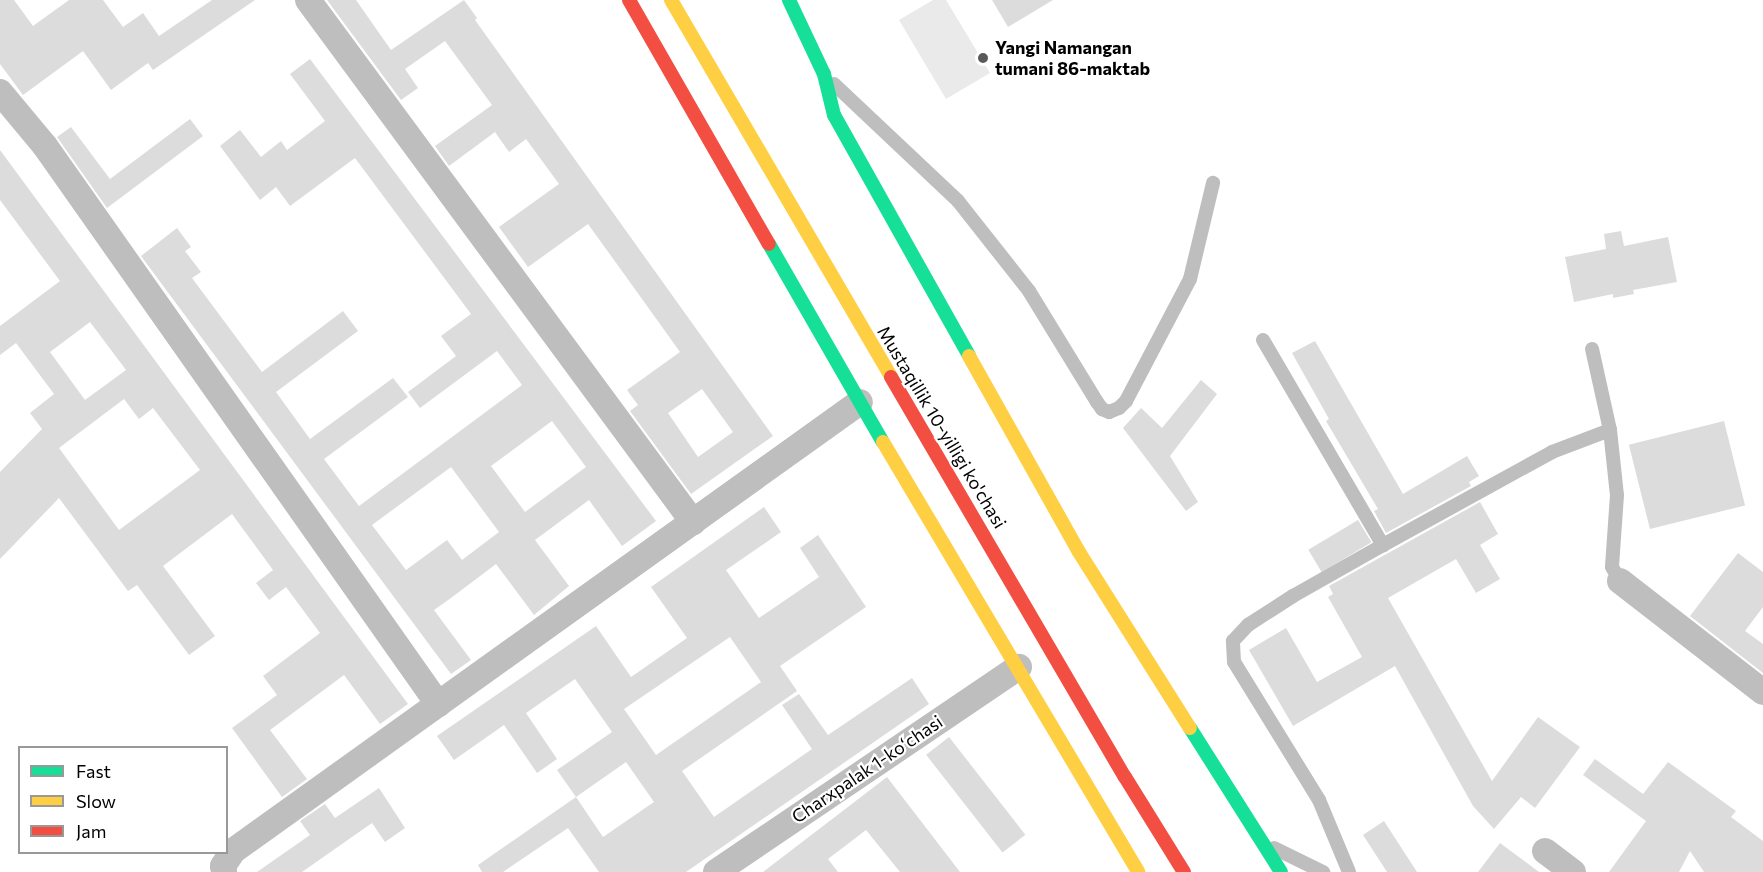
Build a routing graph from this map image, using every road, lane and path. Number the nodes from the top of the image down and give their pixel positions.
1 (308, 0) edge
2 (629, 0) edge
3 (671, 0) edge
4 (789, 0) edge
5 (824, 74) junction
6 (0, 92) edge
7 (1213, 183) dead end
8 (1263, 340) dead end
9 (1592, 349) dead end
10 (860, 402) junction
11 (1610, 430) junction
12 (693, 522) junction
13 (1383, 545) junction
14 (1620, 581) joint
15 (1019, 667) junction
16 (1763, 692) edge
17 (438, 704) junction
18 (1263, 843) junction
19 (1545, 851) dead end
20 (224, 872) edge
21 (716, 872) edge
22 (1138, 872) edge
23 (1184, 872) edge
24 (1281, 872) edge
25 (1323, 872) edge
26 (1349, 872) edge
27 (1573, 872) edge

1 - 12 street
2 - 10 main road
3 - 23 main road, Mustaqillik 10-yilligi ko'chasi
4 - 5 main road
5 - 7 lane
5 - 18 main road
6 - 17 street
8 - 13 lane
9 - 11 lane
10 - 12 street
10 - 15 main road
11 - 13 lane
11 - 14 lane
12 - 17 street
13 - 26 lane
14 - 16 street
15 - 21 street, Charxpalak 1-koʻchasi
15 - 22 main road
17 - 20 street
18 - 24 main road
18 - 25 lane
19 - 27 street

